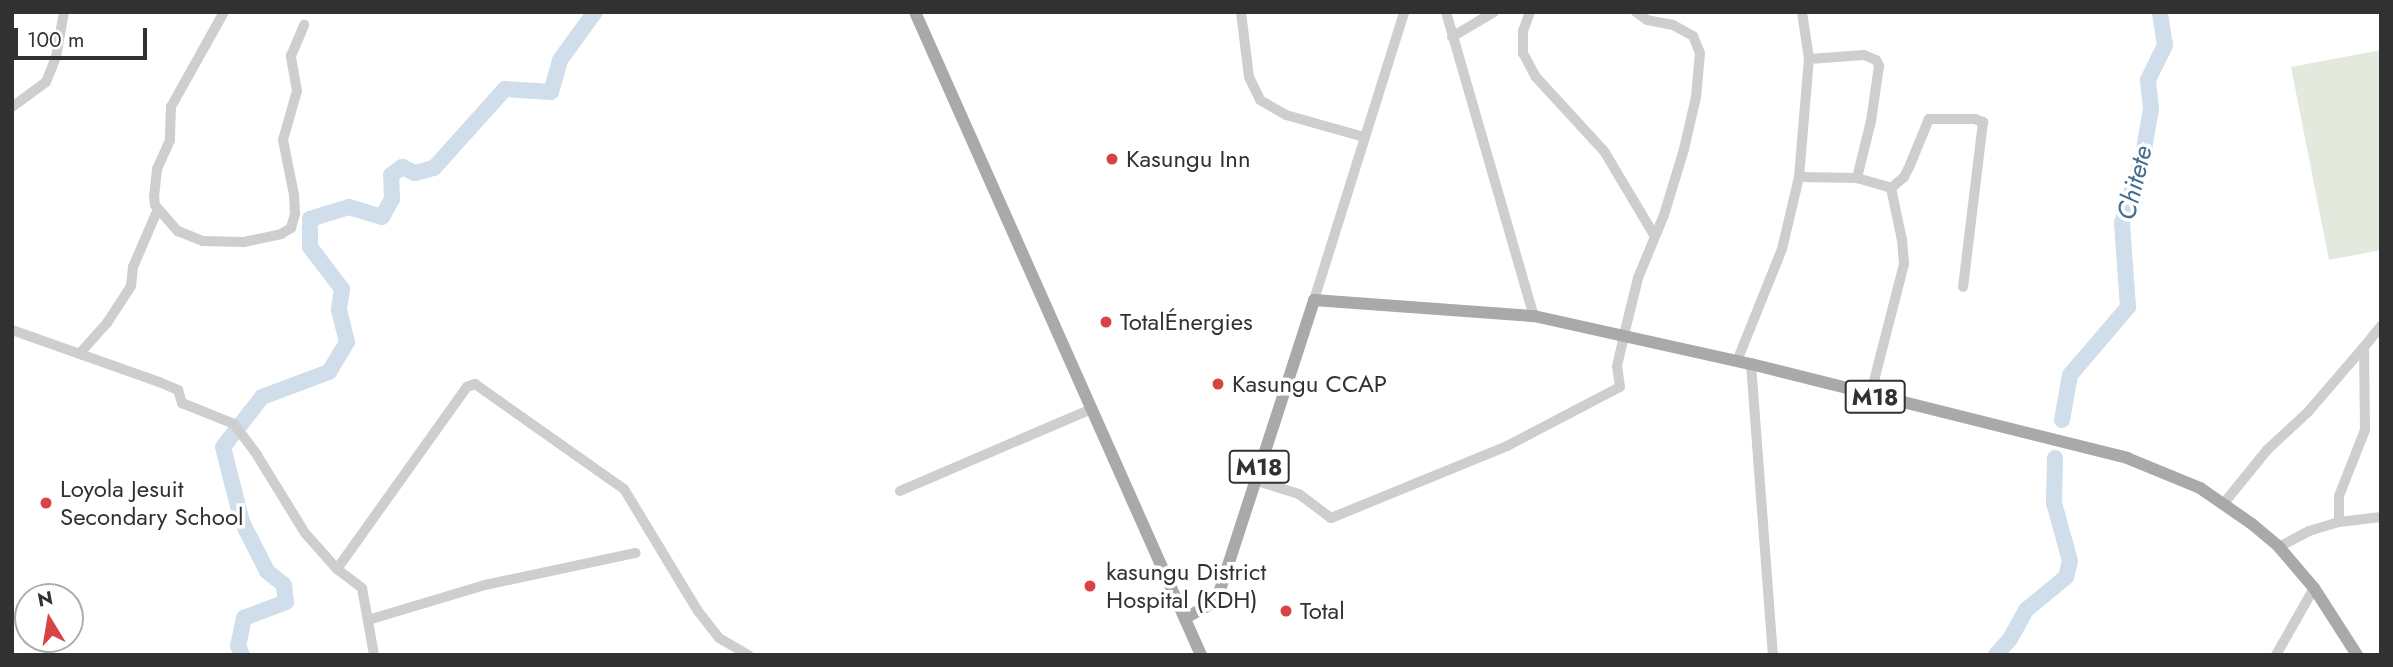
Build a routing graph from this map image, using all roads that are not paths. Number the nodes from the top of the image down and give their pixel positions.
1 (64, 12) edge
2 (224, 12) edge
3 (915, 12) edge
4 (1241, 12) edge
5 (1404, 12) edge
6 (1446, 12) edge
7 (1494, 12) edge
8 (1530, 12) edge
9 (1636, 12) edge
10 (1802, 12) edge
11 (304, 25) dead end
12 (1452, 37) junction
13 (1809, 59) junction
14 (12, 107) edge
15 (1364, 138) junction
16 (1799, 177) junction
17 (1857, 178) junction
18 (1891, 188) junction
19 (158, 209) junction
20 (1654, 235) junction
21 (1963, 287) dead end
22 (1314, 300) junction
23 (1534, 316) junction
24 (2381, 326) edge
25 (12, 330) edge
26 (1624, 335) junction
27 (2364, 347) junction
28 (80, 353) junction
29 (1737, 361) junction
30 (1751, 365) junction
31 (1870, 396) junction
32 (1091, 409) junction
33 (1255, 480) junction
34 (900, 491) dead end
35 (2224, 503) junction
36 (2381, 517) edge
37 (2339, 522) junction
38 (2279, 547) junction
39 (636, 553) dead end
40 (337, 569) junction
41 (2314, 588) junction
42 (1185, 618) junction
43 (368, 620) junction
44 (374, 655) edge
45 (750, 655) edge
46 (1201, 655) edge
47 (1773, 655) edge
48 (2276, 655) edge
49 (2357, 655) edge

1 - 14 street
2 - 19 street
3 - 32 main road
4 - 15 street
5 - 15 street
6 - 12 street
7 - 12 street
8 - 20 street
9 - 20 street
10 - 13 street
11 - 19 street
12 - 23 street
13 - 16 street
13 - 17 street
15 - 22 street
16 - 17 street
16 - 29 street
17 - 18 street
18 - 21 street
18 - 31 street
19 - 28 street
20 - 26 street
22 - 23 main road, M18
22 - 33 main road, M18
23 - 26 main road, M18
24 - 27 street
25 - 28 street
26 - 29 main road, M18
26 - 33 street
27 - 35 street
27 - 37 street
28 - 40 street
29 - 30 main road, M18
30 - 31 main road, M18
30 - 47 street
31 - 35 main road, M18
32 - 34 street
32 - 42 main road
33 - 42 main road, M18
35 - 38 main road, M18
36 - 37 street
37 - 38 street
38 - 41 main road, M18
39 - 43 street
40 - 43 street
40 - 45 street
41 - 48 street
41 - 49 main road, M18
42 - 46 main road
43 - 44 street

